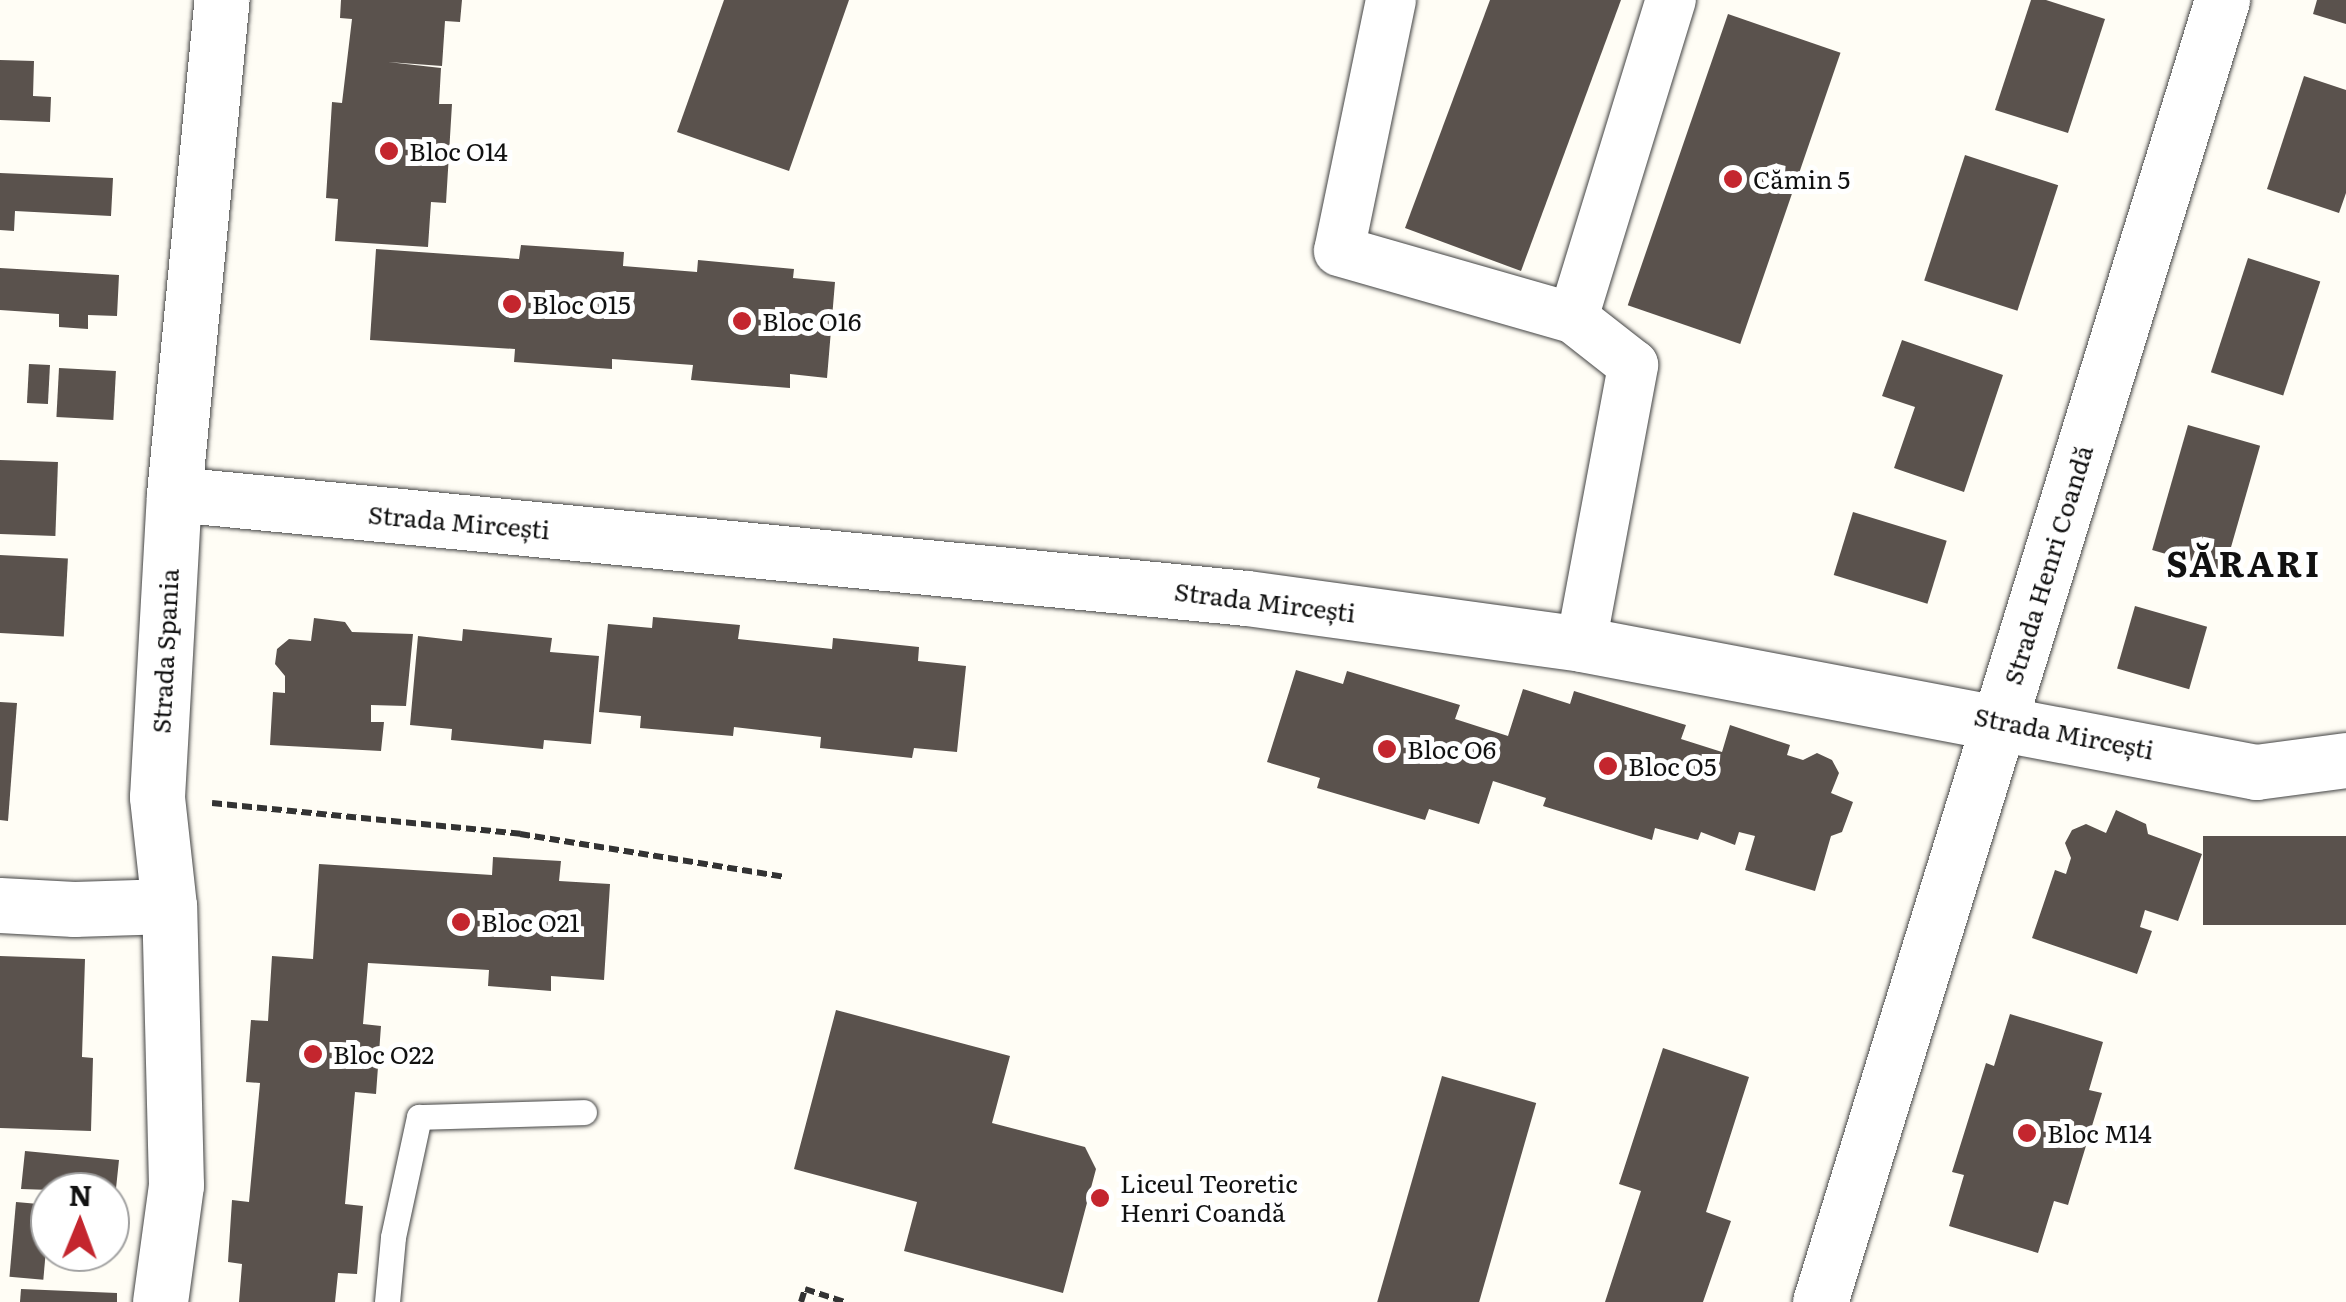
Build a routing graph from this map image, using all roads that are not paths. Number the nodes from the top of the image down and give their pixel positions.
1 (222, 0) edge
2 (1391, 0) edge
3 (1671, 0) edge
4 (2222, 0) edge
5 (1573, 318) junction
6 (174, 494) junction
7 (1581, 644) junction
8 (2000, 720) junction
9 (2346, 760) edge
10 (0, 905) edge
11 (169, 906) junction
12 (584, 1112) dead end
13 (160, 1302) edge
14 (387, 1302) edge
15 (1820, 1302) edge

1 - 6 street, Strada Spania
2 - 5 street
3 - 5 street
4 - 8 street, Strada Henri Coandă
5 - 7 street
6 - 7 street, Strada Mircești
6 - 11 street, Strada Spania
7 - 8 street, Strada Mircești
8 - 9 street, Strada Mircești
8 - 15 street, Strada Henri Coandă
10 - 11 street
11 - 13 street, Strada Spania
12 - 14 lane

